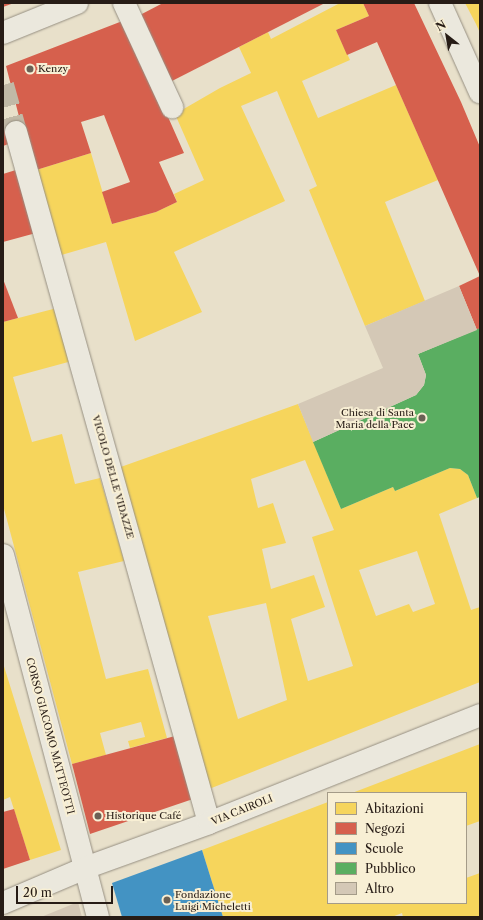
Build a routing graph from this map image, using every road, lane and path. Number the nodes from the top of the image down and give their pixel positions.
1 (77, 3) edge
2 (124, 3) edge
3 (440, 3) edge
4 (3, 33) edge
5 (480, 92) edge
6 (172, 107) dead end
7 (16, 132) tunnel mouth
8 (3, 555) edge
9 (480, 715) edge
10 (209, 823) junction
11 (85, 868) junction
12 (3, 903) edge
13 (98, 917) edge

1 - 4 street
2 - 6 street
3 - 5 street
7 - 10 street, VICOLO DELLE VIDAZZE
8 - 11 street, CORSO GIACOMO MATTEOTTI
9 - 10 street, VIA CAIROLI
10 - 11 street, VIA CAIROLI
11 - 12 street, VIA CAIROLI
11 - 13 street, CORSO GIACOMO MATTEOTTI

